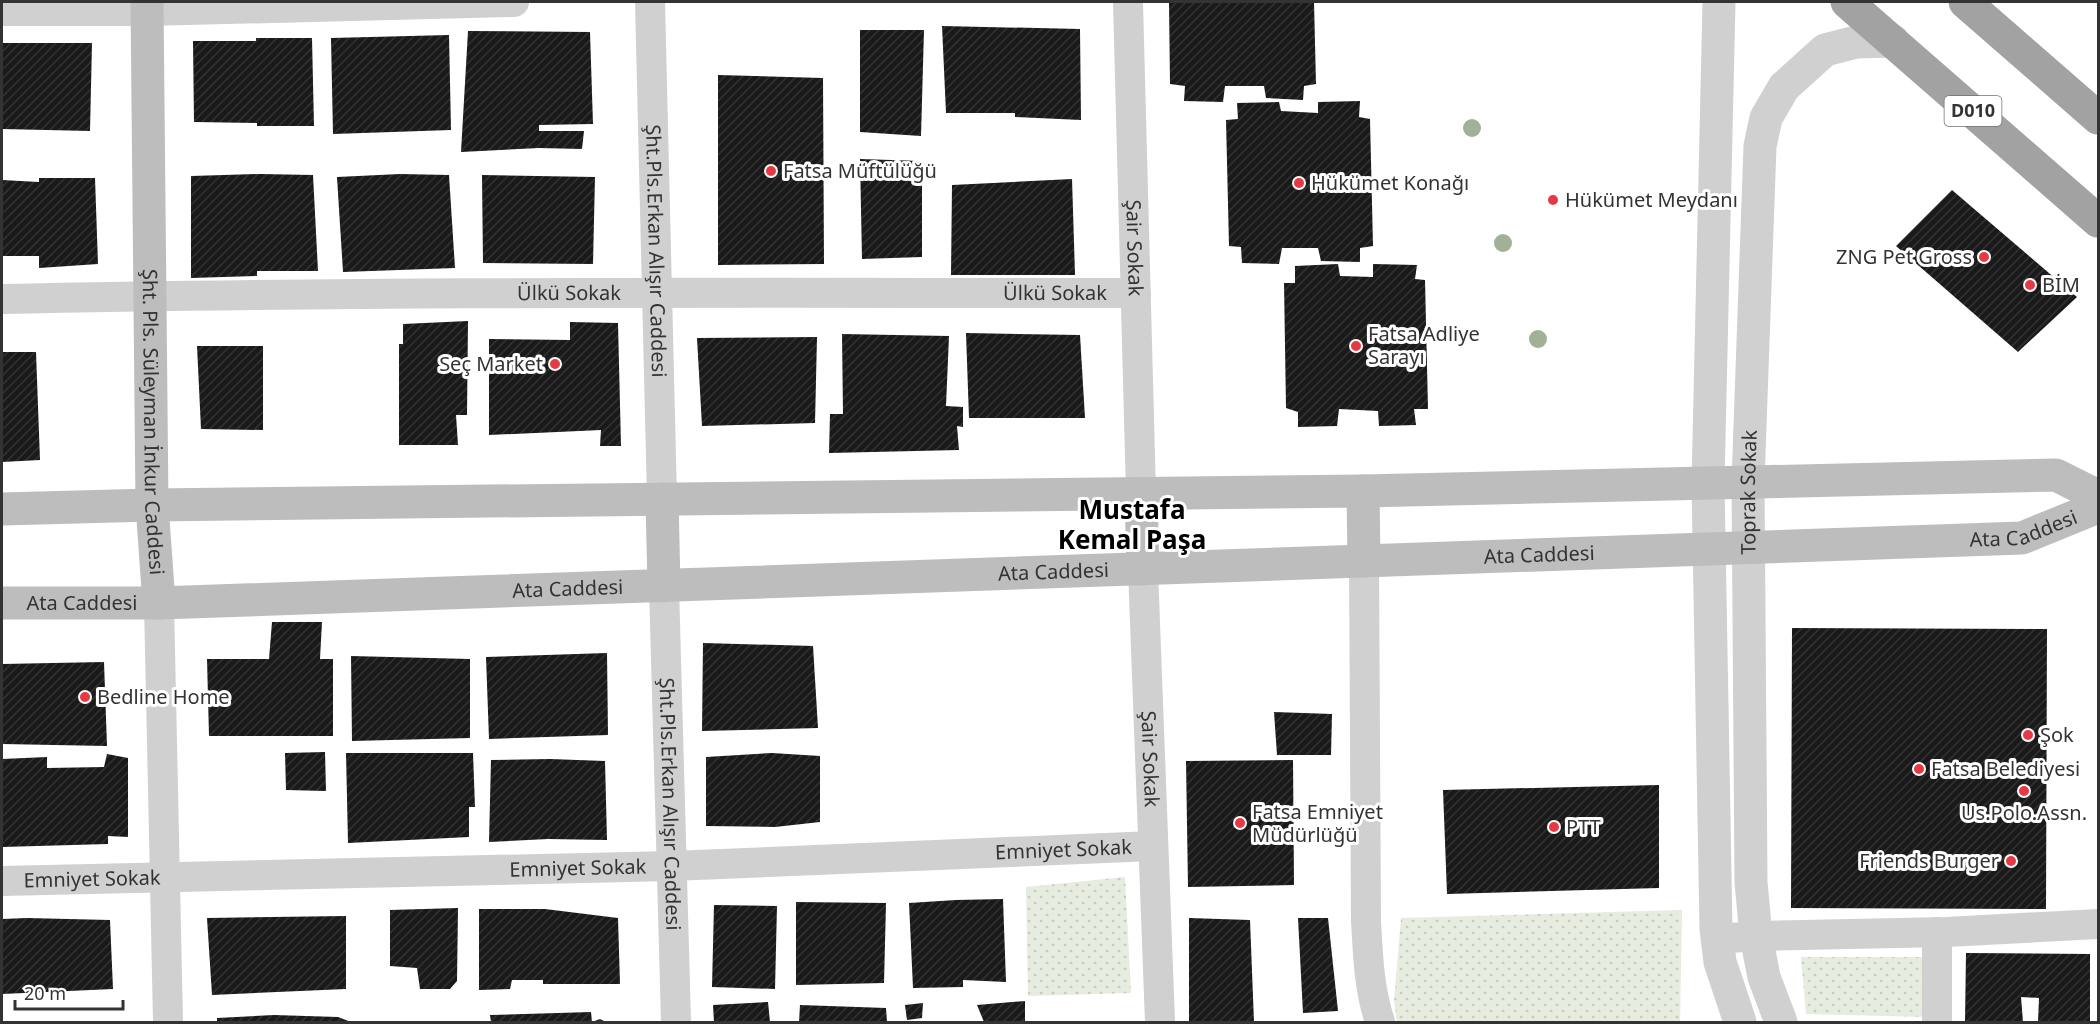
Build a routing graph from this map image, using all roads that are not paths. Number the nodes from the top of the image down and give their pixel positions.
1 (514, 2) edge
2 (650, 2) edge
3 (1128, 2) edge
4 (1719, 2) edge
5 (1847, 2) edge
6 (1965, 2) edge
7 (147, 6) edge
8 (2, 11) edge
9 (1893, 41) junction
10 (2098, 118) edge
11 (2098, 221) edge
12 (657, 293) junction
13 (1136, 293) junction
14 (150, 296) junction
15 (2, 299) edge
16 (1748, 482) junction
17 (1708, 483) junction
18 (1363, 491) junction
19 (1141, 494) junction
20 (2098, 496) edge
21 (663, 499) junction
22 (152, 505) junction
23 (2098, 507) edge
24 (2, 509) edge
25 (1748, 548) junction
26 (1708, 550) junction
27 (1364, 561) junction
28 (1143, 569) junction
29 (664, 586) junction
30 (2, 603) edge
31 (159, 603) junction
32 (1153, 846) junction
33 (672, 866) junction
34 (165, 878) junction
35 (2, 881) edge
36 (2098, 924) edge
37 (1937, 932) junction
38 (1756, 936) junction
39 (1718, 939) junction
40 (168, 1023) edge
41 (676, 1023) edge
42 (1160, 1023) edge
43 (1380, 1023) edge
44 (1740, 1023) edge
45 (1781, 1023) edge
46 (1937, 1023) edge

1 - 7 street
2 - 12 street, Şht.Pls.Erkan Alışır Caddesi
3 - 13 street, Şair Sokak
4 - 17 street, Toprak Sokak
5 - 9 highway, D010
6 - 10 highway
7 - 8 street
7 - 14 main road, Şht. Pls. Süleyman İnkur Caddesi
9 - 11 highway, D010
9 - 16 street, Toprak Sokak
12 - 13 street, Ülkü Sokak
12 - 14 street, Ülkü Sokak
12 - 21 street, Şht.Pls.Erkan Alışır Caddesi
13 - 19 street, Şair Sokak
14 - 15 street, Ülkü Sokak
14 - 22 main road, Şht. Pls. Süleyman İnkur Caddesi
16 - 17 main road, Ata Caddesi
16 - 20 main road, Ata Caddesi
16 - 25 street, Toprak Sokak
17 - 18 main road, Ata Caddesi
17 - 26 street, Toprak Sokak
18 - 19 main road, Ata Caddesi
18 - 27 main road
19 - 21 main road, Ata Caddesi
19 - 28 main road
21 - 22 main road, Ata Caddesi
21 - 29 main road
22 - 24 main road, Ata Caddesi
22 - 31 main road, Şht. Pls. Süleyman İnkur Caddesi
23 - 25 main road, Ata Caddesi
25 - 26 main road, Ata Caddesi
25 - 38 street, Toprak Sokak
26 - 27 main road, Ata Caddesi
26 - 39 street, Toprak Sokak
27 - 28 main road, Ata Caddesi
27 - 43 street
28 - 29 main road, Ata Caddesi
28 - 32 street, Şair Sokak
29 - 31 main road, Ata Caddesi
29 - 33 street, Şht.Pls.Erkan Alışır Caddesi
30 - 31 main road, Ata Caddesi
31 - 34 street, Şht. Pls. Süleyman İnkur Caddesi
32 - 33 street, Emniyet Sokak
32 - 42 street, Şair Sokak
33 - 34 street, Emniyet Sokak
33 - 41 street, Şht.Pls.Erkan Alışır Caddesi
34 - 35 street, Emniyet Sokak
34 - 40 street, Şht. Pls. Süleyman İnkur Caddesi
36 - 37 street
37 - 38 street
37 - 46 street
38 - 39 street
38 - 45 street, Toprak Sokak
39 - 44 street, Toprak Sokak

